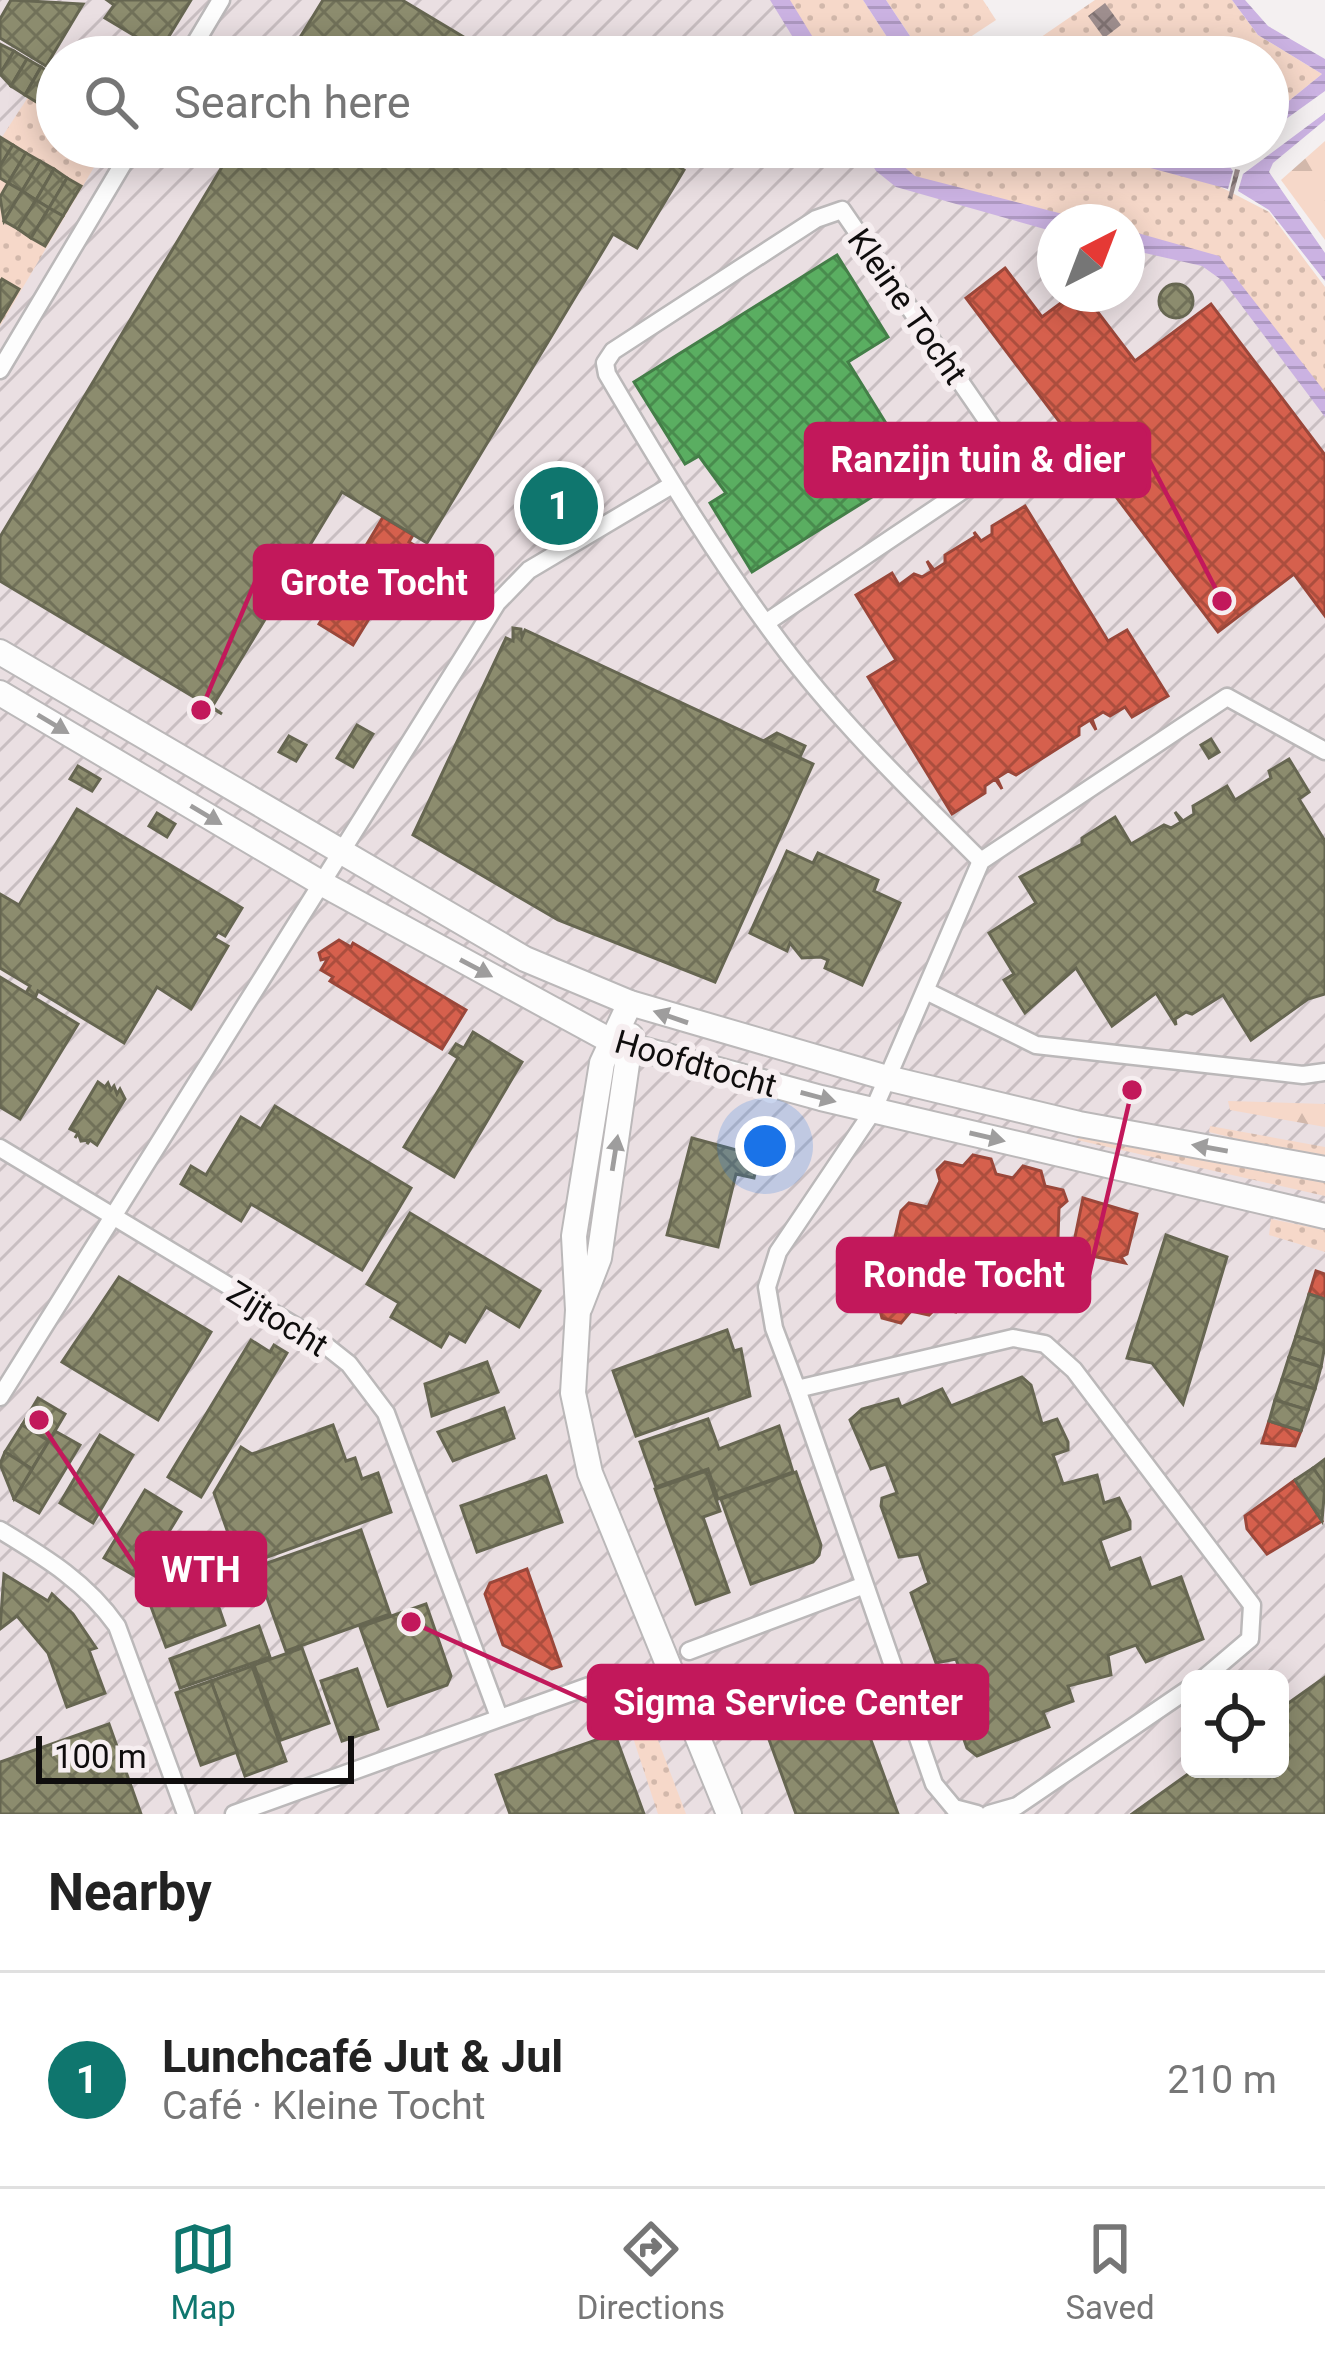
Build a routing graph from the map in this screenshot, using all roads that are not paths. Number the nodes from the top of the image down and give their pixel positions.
1 (221, 0) edge
2 (200, 36) edge
3 (121, 168) edge
4 (0, 370) edge
5 (672, 485) junction
6 (767, 622) junction
7 (0, 652) edge
8 (0, 693) edge
9 (1325, 751) edge
10 (339, 853) junction
11 (981, 861) junction
12 (321, 884) junction
13 (926, 991) junction
14 (630, 1003) junction
15 (620, 1044) junction
16 (1325, 1072) edge
17 (887, 1078) junction
18 (873, 1111) junction
19 (0, 1148) edge
20 (1325, 1169) edge
21 (109, 1216) junction
22 (1325, 1216) edge
23 (796, 1389) junction
24 (0, 1397) edge
25 (0, 1531) edge
26 (862, 1586) junction
27 (689, 1651) dead end
28 (1214, 1670) edge
29 (617, 1676) dead end
30 (1181, 1694) edge
31 (499, 1717) junction
32 (186, 1814) edge
33 (234, 1814) edge
34 (729, 1814) edge
35 (977, 1814) edge
36 (989, 1814) edge

1 - 2 street
3 - 4 street
5 - 6 street, Kleine Tocht
5 - 6 street, Kleine Tocht
5 - 10 street
6 - 11 street, Kleine Tocht
7 - 10 main road, Hoofdtocht
8 -> 12 main road, Hoofdtocht
9 - 11 street
10 - 12 street
10 - 14 main road, Hoofdtocht
11 - 13 street
12 -> 15 main road, Hoofdtocht
12 - 21 street
13 - 16 street
13 - 17 street
14 - 15 main road
17 -> 14 main road, Hoofdtocht
15 -> 18 main road, Hoofdtocht
15 - 34 main road
17 - 18 street
20 -> 17 main road, Hoofdtocht
18 -> 22 main road, Hoofdtocht
18 - 23 street
19 - 21 street, Zijtocht
21 - 24 street
21 - 31 street, Zijtocht
23 - 26 street
23 - 28 street
25 - 32 street
26 - 27 street
26 - 35 street
29 - 31 street
30 - 36 street
31 - 33 street

